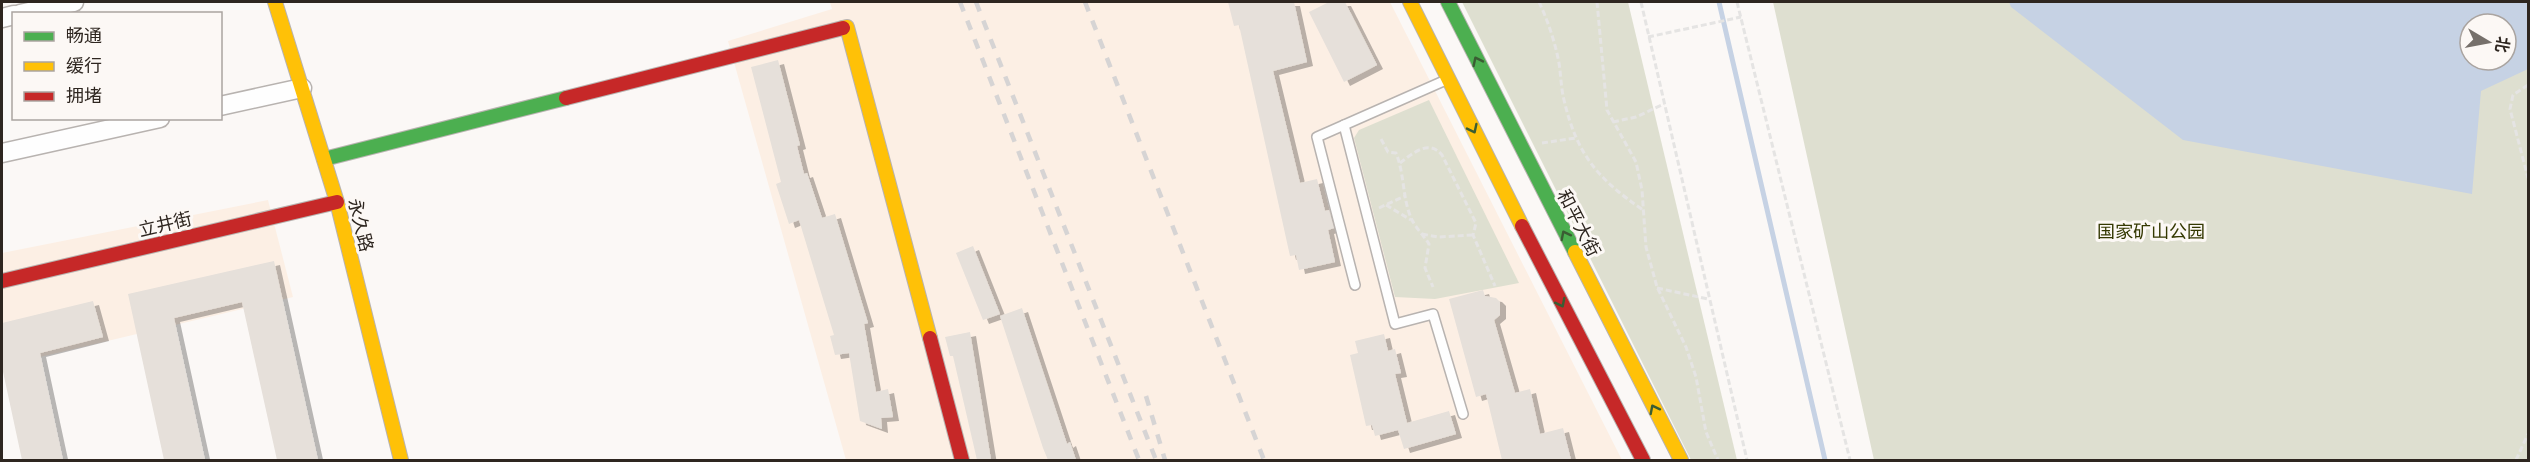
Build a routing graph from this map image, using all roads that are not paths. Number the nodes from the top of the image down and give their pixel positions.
1 (74, 2) edge
2 (275, 2) edge
3 (1410, 2) edge
4 (1448, 2) edge
5 (29, 12) edge
6 (1448, 79) junction
7 (302, 88) junction
8 (222, 106) edge
9 (151, 120) edge
10 (1344, 125) junction
11 (2, 153) edge
12 (324, 159) junction
13 (337, 202) junction
14 (2, 281) edge
15 (1355, 285) dead end
16 (1463, 414) dead end
17 (401, 460) edge
18 (962, 460) edge
19 (1643, 460) edge
20 (1681, 460) edge

1 - 5 street
2 - 7 main road, 永久路
3 - 6 main road
20 -> 4 main road, 和平大街
6 - 10 lane
6 -> 19 main road
7 - 8 street
7 - 12 main road, 永久路
9 - 11 street
10 - 15 lane
10 - 16 lane
12 - 13 main road, 永久路
12 - 18 main road
13 - 14 main road, 立井街
13 - 17 main road, 永久路

